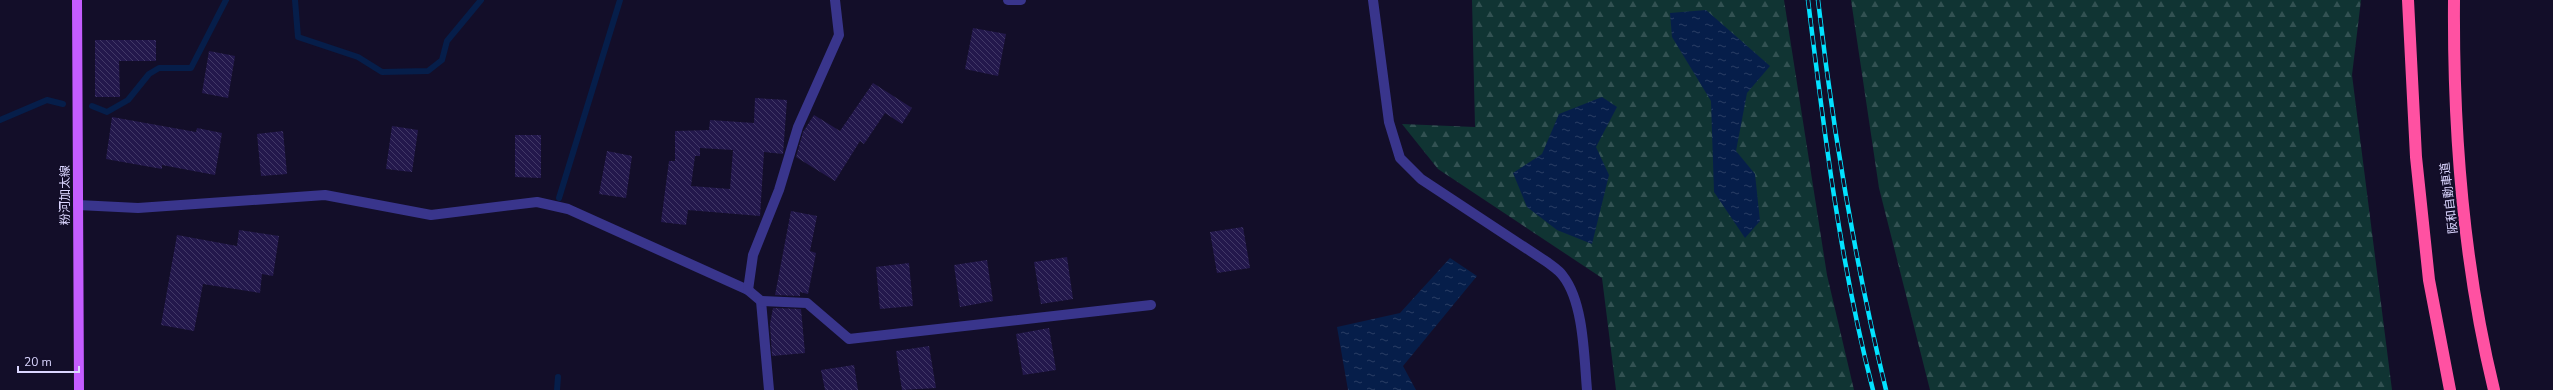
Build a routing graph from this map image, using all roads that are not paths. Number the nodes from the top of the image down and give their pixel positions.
1 (77, 0) edge
2 (835, 0) edge
3 (1008, 0) edge
4 (1021, 0) edge
5 (1373, 0) edge
6 (2408, 0) edge
7 (2454, 0) edge
8 (78, 205) junction
9 (748, 290) junction
10 (761, 301) junction
11 (1151, 305) dead end
12 (79, 390) edge
13 (769, 390) edge
14 (1587, 390) edge
15 (2450, 390) edge
16 (2494, 390) edge

1 - 8 main road, 粉河加太線
2 - 9 street
3 - 4 street
5 - 14 street
6 - 15 highway
7 - 16 highway, 阪和自動車道
8 - 9 street
8 - 12 main road, 粉河加太線
9 - 10 street
10 - 11 street
10 - 13 street

